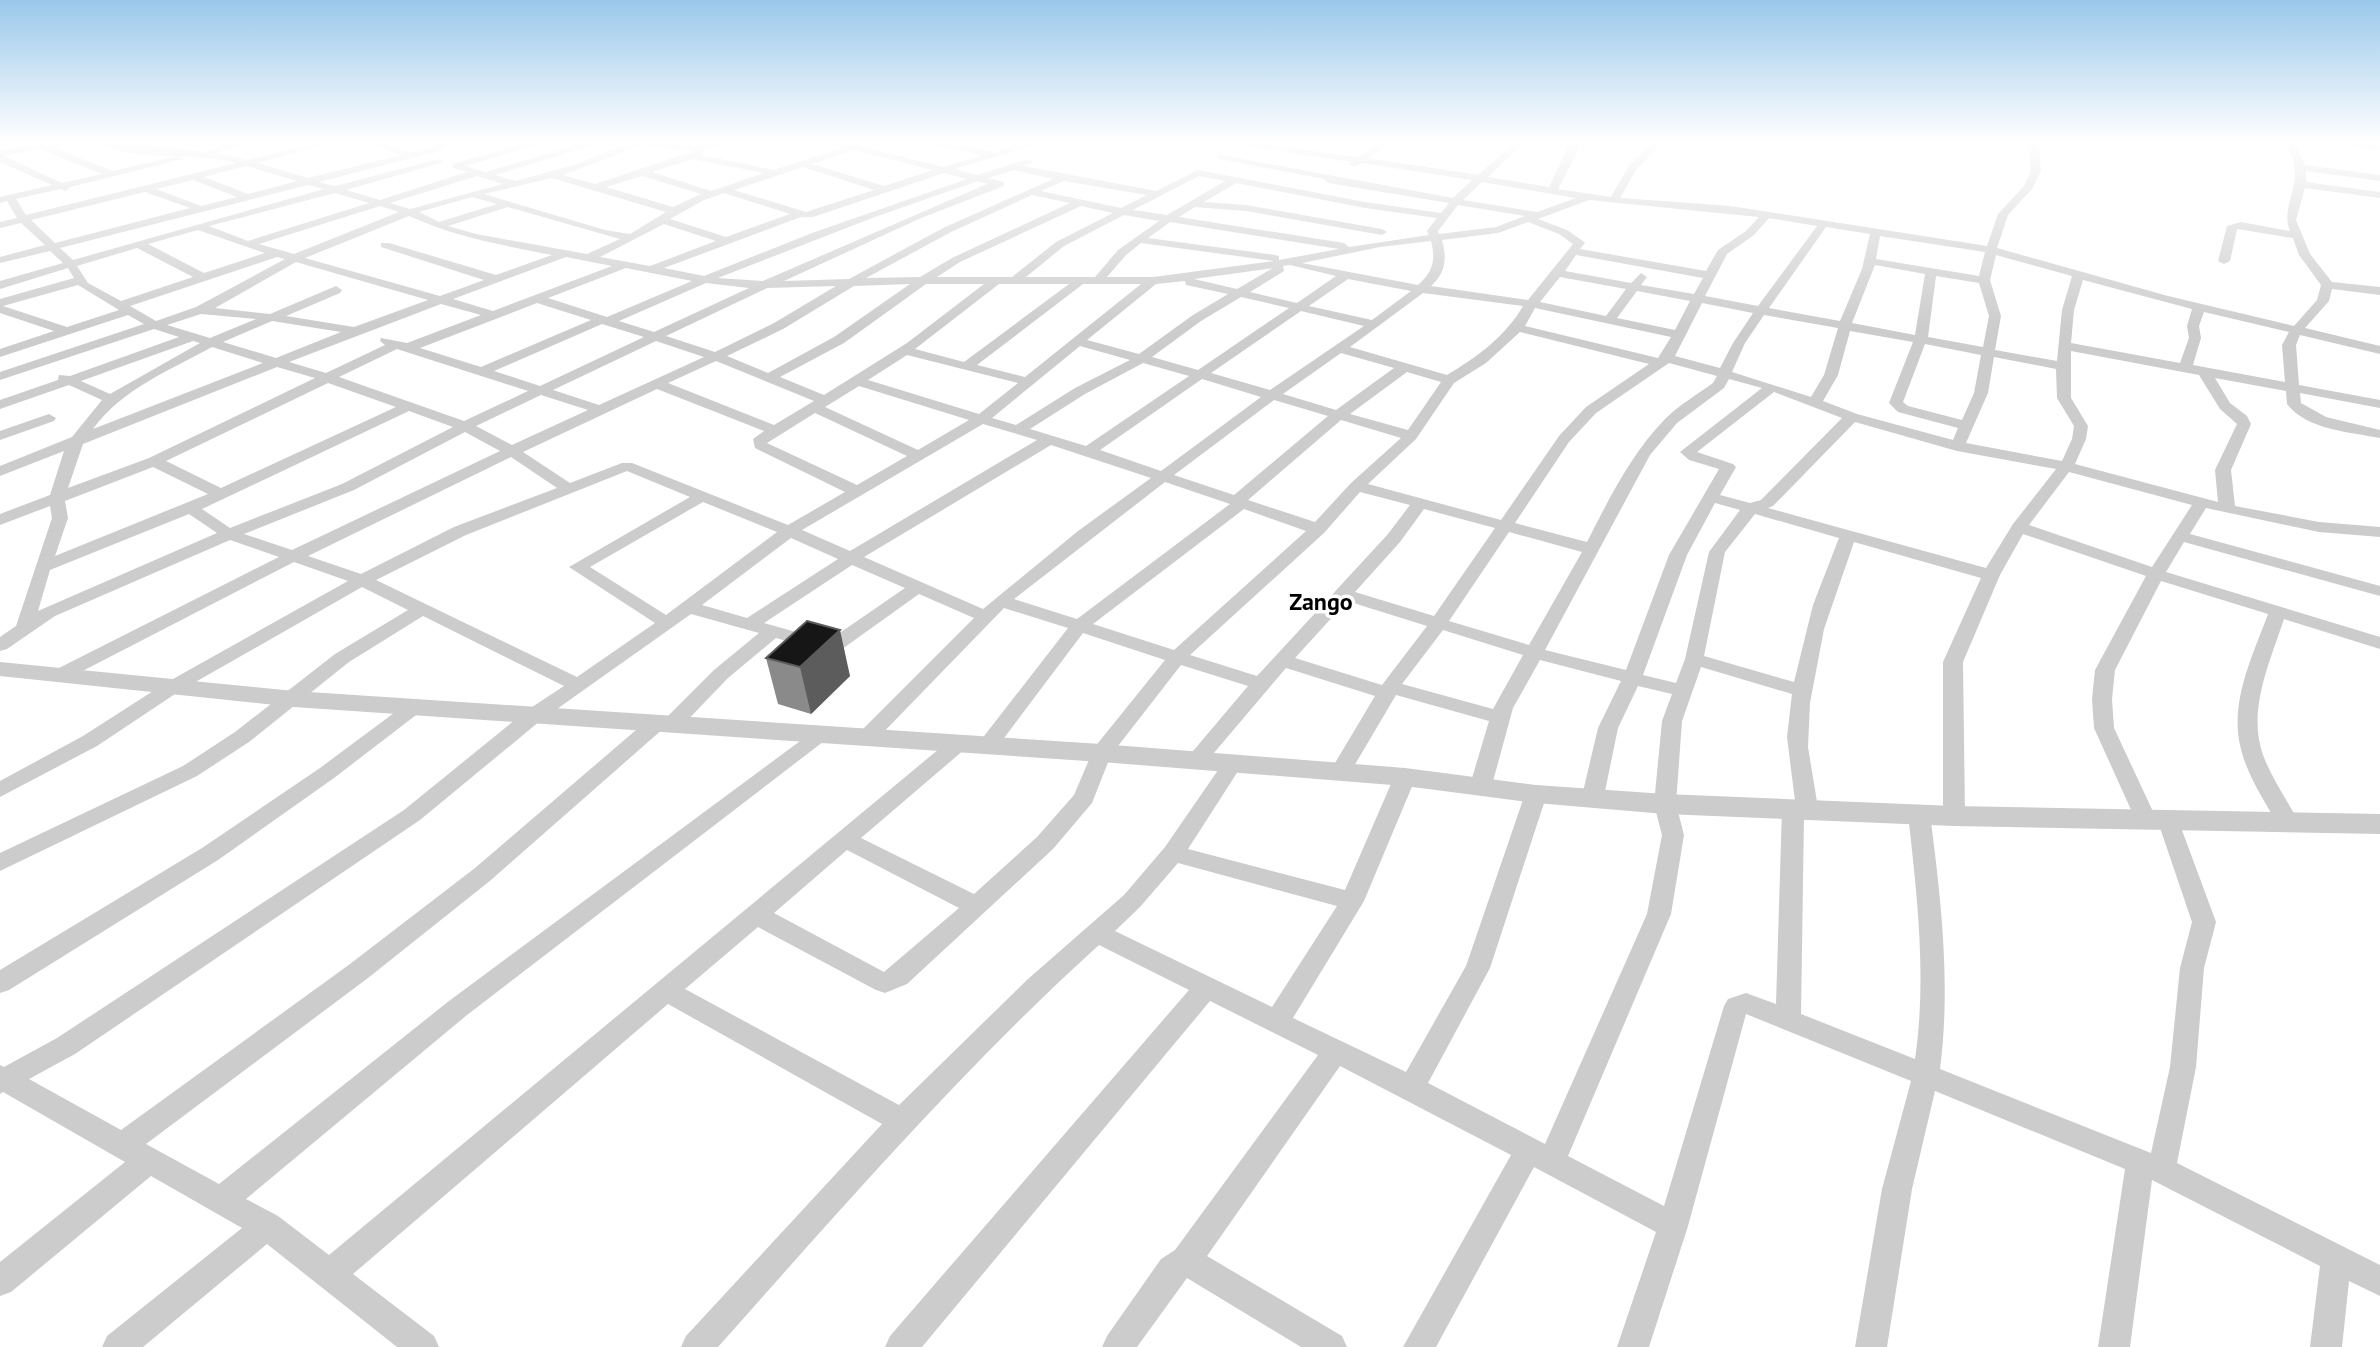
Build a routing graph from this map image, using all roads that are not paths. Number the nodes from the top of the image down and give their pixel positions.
1 (8, 203) edge
2 (92, 203) edge
3 (98, 203) edge
4 (184, 203) edge
5 (225, 203) edge
6 (265, 203) edge
7 (287, 203) edge
8 (379, 203) joint
9 (438, 203) edge
10 (506, 203) edge
11 (646, 203) edge
12 (692, 203) edge
13 (760, 203) edge
14 (840, 203) edge
15 (906, 203) edge
16 (950, 203) edge
17 (1006, 203) edge
18 (1078, 203) joint
19 (1141, 203) edge
20 (1356, 203) edge
21 (1454, 203) edge
22 (1465, 203) edge
23 (1571, 203) edge
24 (1636, 203) edge
25 (2013, 203) edge
26 (2295, 203) edge
27 (510, 204) junction
28 (1195, 204) joint
29 (274, 206) junction
30 (1279, 206) dead end
31 (108, 207) dead end
32 (201, 209) junction
33 (674, 211) junction
34 (1402, 211) junction
35 (410, 212) junction
36 (1124, 212) junction
37 (1268, 212) junction
38 (119, 213) dead end
39 (805, 214) junction
40 (1767, 214) junction
41 (1442, 216) junction
42 (1534, 217) junction
43 (23, 219) junction
44 (1170, 219) junction
45 (663, 220) junction
46 (847, 223) junction
47 (1824, 223) junction
48 (142, 224) junction
49 (0, 225) edge
50 (439, 225) junction
51 (198, 226) junction
52 (885, 230) junction
53 (1877, 231) junction
54 (170, 234) junction
55 (2296, 235) junction
56 (630, 237) junction
57 (1381, 238) junction
58 (1436, 238) junction
59 (1141, 240) junction
60 (727, 241) junction
61 (137, 243) junction
62 (248, 244) junction
63 (385, 244) dead end
64 (1190, 247) junction
65 (54, 248) junction
66 (1359, 248) junction
67 (1991, 250) junction
68 (1574, 251) junction
69 (278, 252) junction
70 (567, 253) junction
71 (297, 257) junction
72 (591, 257) junction
73 (1182, 258) dead end
74 (0, 260) edge
75 (1870, 261) junction
76 (2224, 261) dead end
77 (1290, 262) junction
78 (70, 263) junction
79 (626, 264) junction
80 (1650, 264) junction
81 (651, 269) junction
82 (0, 270) edge
83 (1931, 271) junction
84 (1558, 272) junction
85 (1346, 275) junction
86 (1709, 275) junction
87 (2078, 276) junction
88 (202, 277) junction
89 (1167, 277) junction
90 (19, 279) junction
91 (498, 279) junction
92 (81, 280) junction
93 (700, 280) junction
94 (923, 280) junction
95 (1984, 280) junction
96 (853, 281) junction
97 (996, 281) junction
98 (1014, 281) junction
99 (1098, 282) junction
100 (1077, 283) junction
101 (0, 285) edge
102 (765, 285) junction
103 (1634, 285) junction
104 (2327, 285) junction
105 (1420, 289) junction
106 (336, 290) dead end
107 (2380, 291) edge
108 (1240, 292) junction
109 (535, 298) junction
110 (1698, 298) junction
111 (441, 300) junction
112 (0, 303) edge
113 (1531, 304) junction
114 (1298, 305) junction
115 (2199, 308) junction
116 (0, 309) edge
117 (124, 309) junction
118 (1762, 309) junction
119 (200, 310) junction
120 (490, 314) junction
121 (267, 318) junction
122 (605, 321) junction
123 (1608, 321) junction
124 (1373, 324) junction
125 (1846, 324) junction
126 (156, 326) junction
127 (1517, 328) junction
128 (356, 331) junction
129 (2296, 331) junction
130 (69, 332) junction
131 (1680, 335) junction
132 (192, 337) junction
133 (658, 337) junction
134 (1921, 338) junction
135 (0, 339) edge
136 (1079, 342) junction
137 (208, 344) junction
138 (402, 346) junction
139 (2066, 346) junction
140 (1338, 348) junction
141 (2380, 349) edge
142 (6, 351) edge
143 (906, 351) junction
144 (1987, 351) junction
145 (715, 356) junction
146 (1141, 359) junction
147 (1665, 360) junction
148 (274, 363) junction
149 (37, 364) junction
150 (967, 366) junction
151 (2063, 366) junction
152 (1405, 367) junction
153 (2185, 368) junction
154 (2204, 371) junction
155 (481, 372) junction
156 (1726, 373) junction
157 (1199, 374) junction
158 (0, 376) edge
159 (325, 377) junction
160 (769, 378) junction
161 (70, 380) junction
162 (1449, 380) junction
163 (859, 382) junction
164 (1029, 382) junction
165 (655, 383) junction
166 (1772, 387) junction
167 (2292, 387) junction
168 (541, 390) junction
169 (1272, 395) junction
170 (110, 399) junction
171 (1815, 402) junction
172 (820, 404) junction
173 (2380, 404) edge
174 (0, 405) edge
175 (411, 405) junction
176 (598, 409) junction
177 (1337, 416) junction
178 (1852, 416) junction
179 (49, 418) dead end
180 (983, 418) junction
181 (465, 426) junction
182 (1966, 426) junction
183 (1019, 429) junction
184 (775, 430) junction
185 (2380, 434) edge
186 (0, 436) edge
187 (1410, 436) junction
188 (79, 439) junction
189 (1049, 439) junction
190 (1957, 447) junction
191 (1088, 451) junction
192 (513, 452) junction
193 (919, 456) junction
194 (154, 461) junction
195 (2065, 466) junction
196 (0, 471) edge
197 (1164, 477) junction
198 (1357, 486) junction
199 (568, 488) junction
200 (859, 492) junction
201 (221, 494) junction
202 (703, 496) junction
203 (1710, 497) junction
204 (57, 499) junction
205 (1240, 502) junction
206 (2201, 503) junction
207 (1419, 504) junction
208 (190, 508) junction
209 (1752, 508) junction
210 (2227, 509) junction
211 (0, 520) edge
212 (1503, 527) junction
213 (2019, 527) junction
214 (1318, 529) junction
215 (789, 531) junction
216 (2380, 532) edge
217 (229, 534) junction
218 (1848, 535) junction
219 (2180, 536) junction
220 (1591, 549) junction
221 (292, 557) junction
222 (851, 558) junction
223 (42, 567) junction
224 (2156, 574) junction
225 (1991, 575) junction
226 (362, 580) junction
227 (917, 587) junction
228 (2380, 591) edge
229 (1343, 594) junction
230 (1001, 601) junction
231 (688, 607) junction
232 (422, 609) junction
233 (2278, 612) junction
234 (985, 616) junction
235 (667, 623) junction
236 (1438, 624) junction
237 (749, 625) junction
238 (25, 626) junction
239 (1079, 626) junction
240 (772, 632) junction
241 (2380, 643) edge
242 (1532, 652) junction
243 (1178, 657) junction
244 (1282, 660) junction
245 (1694, 660) junction
246 (2, 664) edge
247 (60, 675) junction
248 (1631, 677) junction
249 (1261, 684) junction
250 (578, 685) junction
251 (172, 688) junction
252 (1389, 690) junction
253 (1683, 691) junction
254 (1804, 691) junction
255 (294, 699) junction
256 (413, 708) junction
257 (533, 716) junction
258 (1500, 717) junction
259 (664, 723) junction
260 (822, 735) junction
261 (866, 738) junction
262 (958, 744) junction
263 (988, 746) junction
264 (1101, 753) junction
265 (1195, 762) junction
266 (1232, 765) junction
267 (1340, 773) junction
268 (1405, 777) junction
269 (1481, 785) junction
270 (0, 790) edge
271 (1536, 794) junction
272 (1592, 796) junction
273 (1665, 804) junction
274 (1800, 808) junction
275 (1919, 814) junction
276 (1954, 816) junction
277 (2156, 819) junction
278 (2288, 822) junction
279 (2380, 824) edge
280 (844, 839) junction
281 (1173, 853) junction
282 (0, 863) edge
283 (1352, 901) junction
284 (976, 906) junction
285 (757, 915) junction
286 (1097, 933) junction
287 (0, 983) edge
288 (1207, 987) junction
289 (667, 990) junction
290 (1788, 1018) junction
291 (1277, 1021) junction
292 (1336, 1051) junction
293 (1926, 1075) junction
294 (1, 1080) edge
295 (1411, 1088) junction
296 (902, 1121) junction
297 (122, 1144) junction
298 (1540, 1157) junction
299 (150, 1159) junction
300 (2151, 1166) junction
301 (222, 1200) junction
302 (267, 1226) junction
303 (1673, 1226) junction
304 (2336, 1259) junction
305 (1186, 1260) junction
306 (330, 1274) junction
307 (0, 1281) edge
308 (2380, 1281) edge
309 (118, 1347) edge
310 (423, 1347) edge
311 (696, 1347) edge
312 (901, 1347) edge
313 (1118, 1347) edge
314 (1331, 1347) edge
315 (1419, 1347) edge
316 (1633, 1347) edge
317 (1871, 1347) edge
318 (2114, 1347) edge
319 (2326, 1347) edge

1 - 43 street
2 - 43 street
3 - 31 street
4 - 32 street
5 - 32 street
6 - 29 street
7 - 29 street
8 - 35 street
8 - 62 street
9 - 35 street
10 - 27 street
11 - 33 street
12 - 33 street
13 - 39 street
14 - 39 street
15 - 46 street
16 - 52 street
17 - 96 street
18 - 36 street
18 - 94 street
19 - 36 street
20 - 34 street
21 - 41 street
22 - 42 street
23 - 42 street
24 - 40 street
25 - 67 street
26 - 55 street
27 - 50 street
27 - 56 street
28 - 37 street
28 - 44 street
29 - 51 street
30 - 37 street
32 - 48 street
33 - 45 street
34 - 41 street
34 - 57 street
35 - 50 street
35 - 71 street
36 - 44 street
36 - 98 street
37 - 57 street
38 - 48 street
39 - 46 street
39 - 60 street
40 - 47 street
40 - 86 street
41 - 58 street
42 - 58 street
42 - 68 street
43 - 49 street
43 - 65 street
44 - 59 street
44 - 66 street
45 - 56 street
45 - 60 street
46 - 52 street
46 - 93 street
47 - 53 street
47 - 118 street
48 - 54 street
48 - 65 street
50 - 70 street
51 - 54 street
51 - 62 street
52 - 102 street
53 - 67 street
53 - 75 street
54 - 61 street
55 - 76 street
55 - 104 street
56 - 72 street
57 - 58 street
57 - 66 street
58 - 105 street
59 - 64 street
59 - 99 street
60 - 81 street
61 - 78 street
61 - 88 street
62 - 69 street
63 - 91 street
64 - 73 street
64 - 77 street
65 - 74 street
65 - 78 street
66 - 77 street
67 - 87 street
67 - 95 street
68 - 80 street
68 - 84 street
69 - 71 street
69 - 88 street
70 - 72 street
70 - 91 street
71 - 111 street
71 - 119 street
72 - 79 street
75 - 83 street
75 - 125 street
77 - 85 street
77 - 89 street
77 - 108 street
78 - 90 street
78 - 92 street
79 - 81 street
79 - 109 street
80 - 86 street
80 - 103 street
81 - 93 street
82 - 90 street
83 - 95 street
83 - 134 street
84 - 103 street
84 - 113 street
85 - 105 street
85 - 114 street
86 - 110 street
87 - 115 street
87 - 139 street
88 - 117 street
89 - 99 street
89 - 108 street
89 - 136 street
90 - 101 street
91 - 111 street
92 - 112 street
92 - 117 street
93 - 102 street
93 - 122 street
94 - 96 street
94 - 97 street
94 - 160 street
95 - 144 street
96 - 102 street
96 - 145 street
97 - 98 street
97 - 143 street
98 - 100 street
99 - 100 street
100 - 150 street
102 - 133 street
103 - 110 street
103 - 123 street
104 - 107 street
104 - 129 street
105 - 113 street
105 - 124 street
106 - 121 street
108 - 114 street
108 - 146 street
109 - 120 street
109 - 122 street
110 - 118 street
110 - 131 street
111 - 120 street
111 - 128 street
113 - 123 street
113 - 127 street
114 - 124 street
114 - 157 street
115 - 129 street
115 - 153 street
116 - 130 street
117 - 126 street
117 - 130 street
118 - 125 street
118 - 156 street
119 - 121 street
119 - 126 street
120 - 138 street
121 - 128 street
121 - 137 street
122 - 133 street
122 - 155 street
123 - 131 street
124 - 140 street
125 - 134 street
125 - 171 street
126 - 132 street
126 - 149 street
127 - 147 street
127 - 162 street
128 - 138 street
128 - 148 street
129 - 141 street
129 - 167 street
130 - 142 street
131 - 147 street
132 - 137 street
132 - 161 street
133 - 145 street
133 - 168 street
134 - 144 street
134 - 182 street
135 - 142 street
136 - 146 street
136 - 164 street
137 - 148 street
137 - 170 street
138 - 155 street
138 - 159 street
139 - 151 street
139 - 153 street
140 - 152 street
140 - 169 street
142 - 149 street
143 - 150 street
143 - 163 street
144 - 151 street
144 - 182 street
145 - 160 street
145 - 165 street
146 - 157 street
146 - 183 street
147 - 156 street
147 - 212 street
148 - 159 street
148 - 188 street
149 - 158 street
149 - 161 street
150 - 164 street
151 - 195 street
152 - 162 street
152 - 177 street
153 - 154 street
154 - 167 street
154 - 210 street
155 - 168 street
156 - 166 street
156 - 220 street
157 - 169 street
157 - 191 street
159 - 175 street
159 - 194 street
160 - 172 street
161 - 170 street
161 - 174 street
162 - 187 street
163 - 172 street
163 - 180 street
164 - 180 street
165 - 176 street
165 - 184 street
166 - 171 street
166 - 203 street
167 - 173 street
167 - 185 street
168 - 176 street
168 - 181 street
169 - 177 street
169 - 197 street
170 - 188 street
171 - 178 street
172 - 184 street
172 - 193 street
175 - 181 street
175 - 201 street
176 - 192 street
177 - 187 street
177 - 205 street
178 - 190 street
178 - 209 street
179 - 186 street
180 - 183 street
180 - 193 street
181 - 192 street
181 - 217 street
182 - 190 street
183 - 189 street
184 - 200 street
187 - 198 street
188 - 196 street
188 - 204 street
189 - 191 street
189 - 222 street
190 - 195 street
191 - 197 street
192 - 199 street
192 - 221 street
193 - 200 street
194 - 201 street
194 - 204 street
195 - 206 street
195 - 213 street
197 - 205 street
197 - 230 street
198 - 207 street
198 - 214 street
199 - 202 street
199 - 226 street
200 - 215 street
201 - 208 street
202 - 215 street
202 - 235 street
203 - 209 street
203 - 248 street
204 - 211 street
204 - 223 street
205 - 214 street
205 - 239 street
206 - 210 street
206 - 219 street
207 - 212 street
207 - 229 street
208 - 217 street
208 - 223 street
209 - 218 street
209 - 245 street
210 - 216 street
212 - 220 street
212 - 236 street
213 - 224 street
213 - 225 street
214 - 243 street
215 - 222 street
215 - 231 street
217 - 221 street
217 - 238 street
218 - 225 street
218 - 254 street
219 - 224 street
219 - 228 street
220 - 242 street
221 - 226 street
221 - 247 street
222 - 227 street
222 - 237 street
223 - 238 street
224 - 233 street
224 - 277 street
225 - 276 street
226 - 232 street
226 - 251 street
227 - 234 street
227 - 240 street
229 - 236 street
229 - 244 street
230 - 234 street
230 - 239 street
231 - 235 street
231 - 237 street
232 - 250 street
232 - 255 street
233 - 241 street
233 - 278 street
234 - 261 street
235 - 250 street
236 - 242 street
236 - 252 street
237 - 240 street
238 - 246 street
239 - 243 street
239 - 263 street
240 - 259 street
242 - 248 street
242 - 258 street
243 - 249 street
243 - 264 street
244 - 249 street
244 - 252 street
245 - 253 street
245 - 254 street
246 - 247 street
247 - 251 street
248 - 253 street
248 - 272 street
249 - 265 street
250 - 257 street
251 - 255 street
251 - 270 street
252 - 258 street
252 - 267 street
253 - 273 street
254 - 274 street
255 - 256 street
255 - 282 street
256 - 257 street
256 - 287 street
257 - 259 street
257 - 294 street
258 - 269 street
259 - 260 street
259 - 297 street
260 - 261 street
260 - 301 street
261 - 262 street
262 - 263 street
262 - 280 street
263 - 264 street
264 - 265 street
264 - 284 street
265 - 266 street
266 - 267 street
266 - 281 street
267 - 268 street
268 - 269 street
268 - 283 street
269 - 271 street
271 - 272 street
271 - 295 street
272 - 273 street
273 - 274 street
273 - 298 street
274 - 275 street
274 - 290 street
275 - 276 street
275 - 293 street
276 - 277 street
277 - 278 street
277 - 300 street
278 - 279 street
280 - 284 street
280 - 285 street
281 - 283 street
281 - 286 street
283 - 291 street
284 - 285 street
285 - 289 street
286 - 288 street
286 - 296 street
288 - 291 street
288 - 312 street
289 - 296 street
289 - 306 street
290 - 293 street
290 - 303 street
291 - 292 street
292 - 295 street
292 - 305 street
293 - 300 street
293 - 317 street
294 - 297 street
295 - 298 street
296 - 311 street
297 - 299 street
298 - 303 street
298 - 315 street
299 - 301 street
299 - 307 street
300 - 304 street
300 - 318 street
301 - 302 street
302 - 306 street
302 - 309 street
303 - 316 street
304 - 308 street
304 - 319 street
305 - 313 street
305 - 314 street
306 - 310 street

